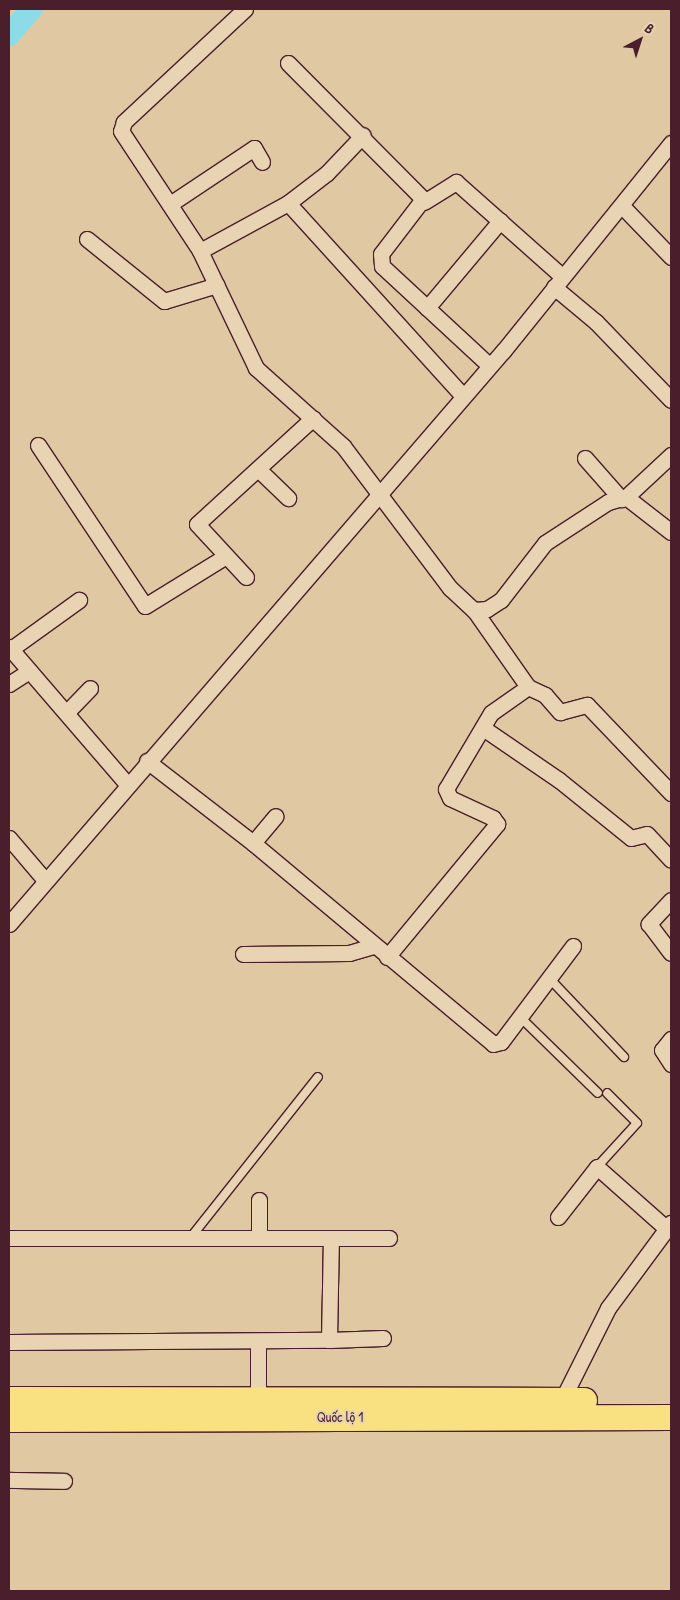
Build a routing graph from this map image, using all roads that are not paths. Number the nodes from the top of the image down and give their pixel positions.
1 (245, 9) edge
2 (288, 62) dead end
3 (363, 135) junction
4 (671, 143) edge
5 (262, 162) dead end
6 (424, 202) junction
7 (288, 203) junction
8 (170, 204) junction
9 (622, 206) junction
10 (500, 221) junction
11 (87, 239) dead end
12 (200, 251) junction
13 (671, 257) edge
14 (558, 281) junction
15 (218, 285) junction
16 (427, 308) junction
17 (489, 365) junction
18 (462, 395) junction
19 (671, 400) edge
20 (313, 418) junction
21 (38, 445) dead end
22 (671, 455) edge
23 (585, 458) dead end
24 (258, 469) junction
25 (377, 493) junction
26 (288, 498) dead end
27 (624, 498) junction
28 (671, 532) edge
29 (226, 556) junction
30 (246, 577) dead end
31 (79, 600) dead end
32 (474, 610) junction
33 (10, 648) edge
34 (28, 671) junction
35 (9, 684) edge
36 (528, 686) junction
37 (90, 688) dead end
38 (67, 712) junction
39 (483, 728) junction
40 (147, 761) junction
41 (127, 784) junction
42 (671, 792) edge
43 (276, 816) dead end
44 (9, 838) edge
45 (252, 843) junction
46 (671, 860) edge
47 (44, 879) junction
48 (671, 900) edge
49 (9, 924) edge
50 (374, 946) junction
51 (573, 946) dead end
52 (671, 953) edge
53 (243, 954) dead end
54 (387, 957) junction
55 (550, 978) junction
56 (519, 1016) junction
57 (671, 1039) edge
58 (624, 1057) dead end
59 (671, 1064) edge
60 (318, 1078) dead end
61 (598, 1093) dead end
62 (607, 1093) dead end
63 (597, 1167) junction
64 (259, 1200) dead end
65 (558, 1218) dead end
66 (669, 1226) edge
67 (259, 1236) junction
68 (191, 1237) junction
69 (9, 1238) edge
70 (331, 1238) junction
71 (389, 1238) dead end
72 (383, 1338) dead end
73 (329, 1340) junction
74 (258, 1341) junction
75 (9, 1342) edge
76 (9, 1399) edge
77 (258, 1399) junction
78 (562, 1400) junction
79 (671, 1400) edge
80 (671, 1417) edge
81 (9, 1419) edge
82 (9, 1480) edge
83 (64, 1481) dead end

1 - 8 street
2 - 3 street
3 - 6 street
3 - 7 street
4 - 9 street
5 - 8 street
6 - 10 street
6 - 16 street
7 - 12 street
7 - 18 street
8 - 12 street
9 - 13 street
9 - 14 street
10 - 14 street
10 - 16 street
11 - 15 street
12 - 15 street
14 - 17 street
14 - 19 street
15 - 20 street
16 - 17 street
17 - 18 street
18 - 25 street
20 - 24 street
20 - 25 street
21 - 29 street
22 - 27 street
23 - 27 street
24 - 26 street
24 - 29 street
25 - 32 street
25 - 40 street
27 - 28 street
27 - 32 street
29 - 30 street
31 - 33 street
32 - 36 street
33 - 34 street
34 - 35 street
34 - 38 street
36 - 39 street
36 - 42 street
37 - 38 street
38 - 41 street
39 - 46 street
39 - 54 street
40 - 41 street
40 - 45 street
41 - 47 street
43 - 45 street
44 - 47 street
45 - 50 street
47 - 49 street
48 - 52 street
50 - 53 street
50 - 54 street
51 - 55 street
54 - 56 street
55 - 56 street
55 - 58 lane
56 - 61 lane
57 - 59 street
60 - 68 lane
62 - 63 lane
63 - 65 street
63 - 66 street
64 - 67 street
66 - 78 street
67 - 68 street
67 - 70 street
68 - 69 street
70 - 71 street
70 - 73 street
72 - 73 street
73 - 74 street
74 - 75 street
74 - 77 street
76 - 77 highway, Quốc lộ 1
77 - 78 highway, Quốc lộ 1
78 - 79 highway, Quốc lộ 1
80 - 81 highway, Quốc lộ 1
82 - 83 street

